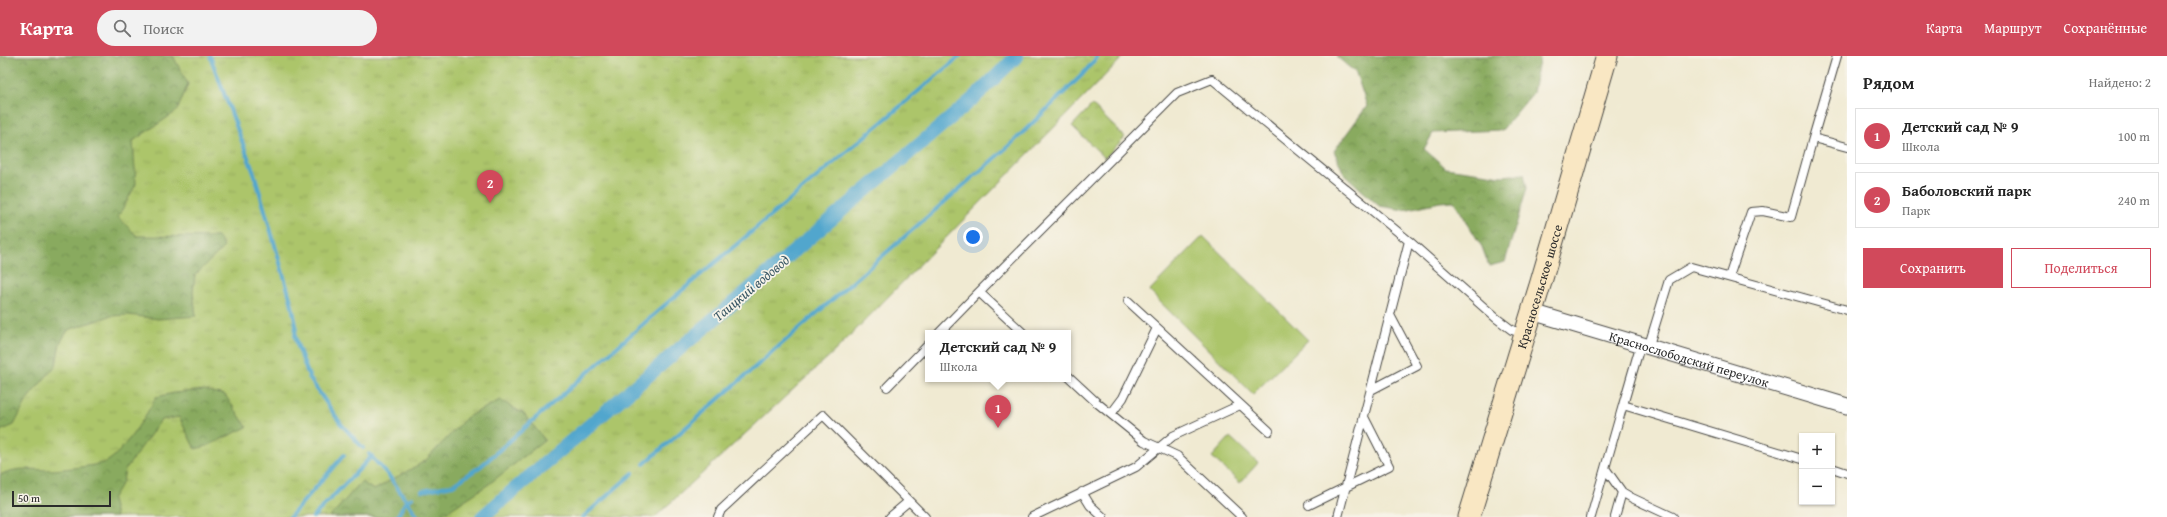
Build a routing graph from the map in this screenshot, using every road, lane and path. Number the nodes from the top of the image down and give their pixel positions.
1 (1608, 56) edge
2 (1837, 56) edge
3 (1813, 138) junction
4 (1847, 147) edge
5 (1409, 241) junction
6 (1729, 277) junction
7 (979, 292) junction
8 (1128, 301) dead end
9 (1847, 310) edge
10 (1532, 312) junction
11 (1390, 315) junction
12 (1157, 328) junction
13 (942, 330) edge
14 (1019, 330) edge
15 (1525, 334) junction
16 (1645, 344) junction
17 (925, 348) edge
18 (1071, 379) edge
19 (887, 387) dead end
20 (1371, 390) junction
21 (1240, 405) junction
22 (1623, 406) junction
23 (1847, 406) edge
24 (1111, 414) junction
25 (1364, 417) junction
26 (1269, 431) dead end
27 (1159, 447) junction
28 (1799, 458) edge
29 (1605, 468) junction
30 (1835, 469) edge
31 (1847, 473) edge
32 (1346, 487) junction
33 (1082, 492) junction
34 (1622, 492) junction
35 (909, 501) junction
36 (1309, 505) dead end
37 (718, 517) edge
38 (890, 517) edge
39 (925, 517) edge
40 (1032, 517) edge
41 (1103, 517) edge
42 (1242, 517) edge
43 (1338, 517) edge
44 (1469, 517) edge
45 (1591, 517) edge
46 (1615, 517) edge
47 (1673, 517) edge

1 - 10 main road, Красносельское шоссе
2 - 3 lane
3 - 4 lane
3 - 6 lane
5 - 7 lane
5 - 11 lane
5 - 15 lane
6 - 9 lane
6 - 16 lane
7 - 13 lane
7 - 14 lane
8 - 12 lane
10 - 15 main road, Красносельское шоссе
10 - 16 street, Краснослободский переулок
11 - 20 lane
11 - 20 lane
12 - 21 lane
12 - 24 lane
15 - 44 main road, Красносельское шоссе
16 - 22 lane
16 - 23 street, Краснослободский переулок
17 - 19 lane
18 - 24 lane
20 - 25 lane
21 - 26 lane
21 - 27 lane
22 - 28 lane
22 - 29 lane
24 - 27 lane
25 - 32 lane
25 - 32 lane
27 - 33 lane
27 - 42 lane
29 - 34 lane
29 - 45 lane
30 - 31 lane
32 - 36 lane
32 - 43 lane
33 - 40 lane
33 - 41 lane
34 - 46 lane
34 - 47 lane
35 - 37 lane
35 - 38 lane
35 - 39 lane

